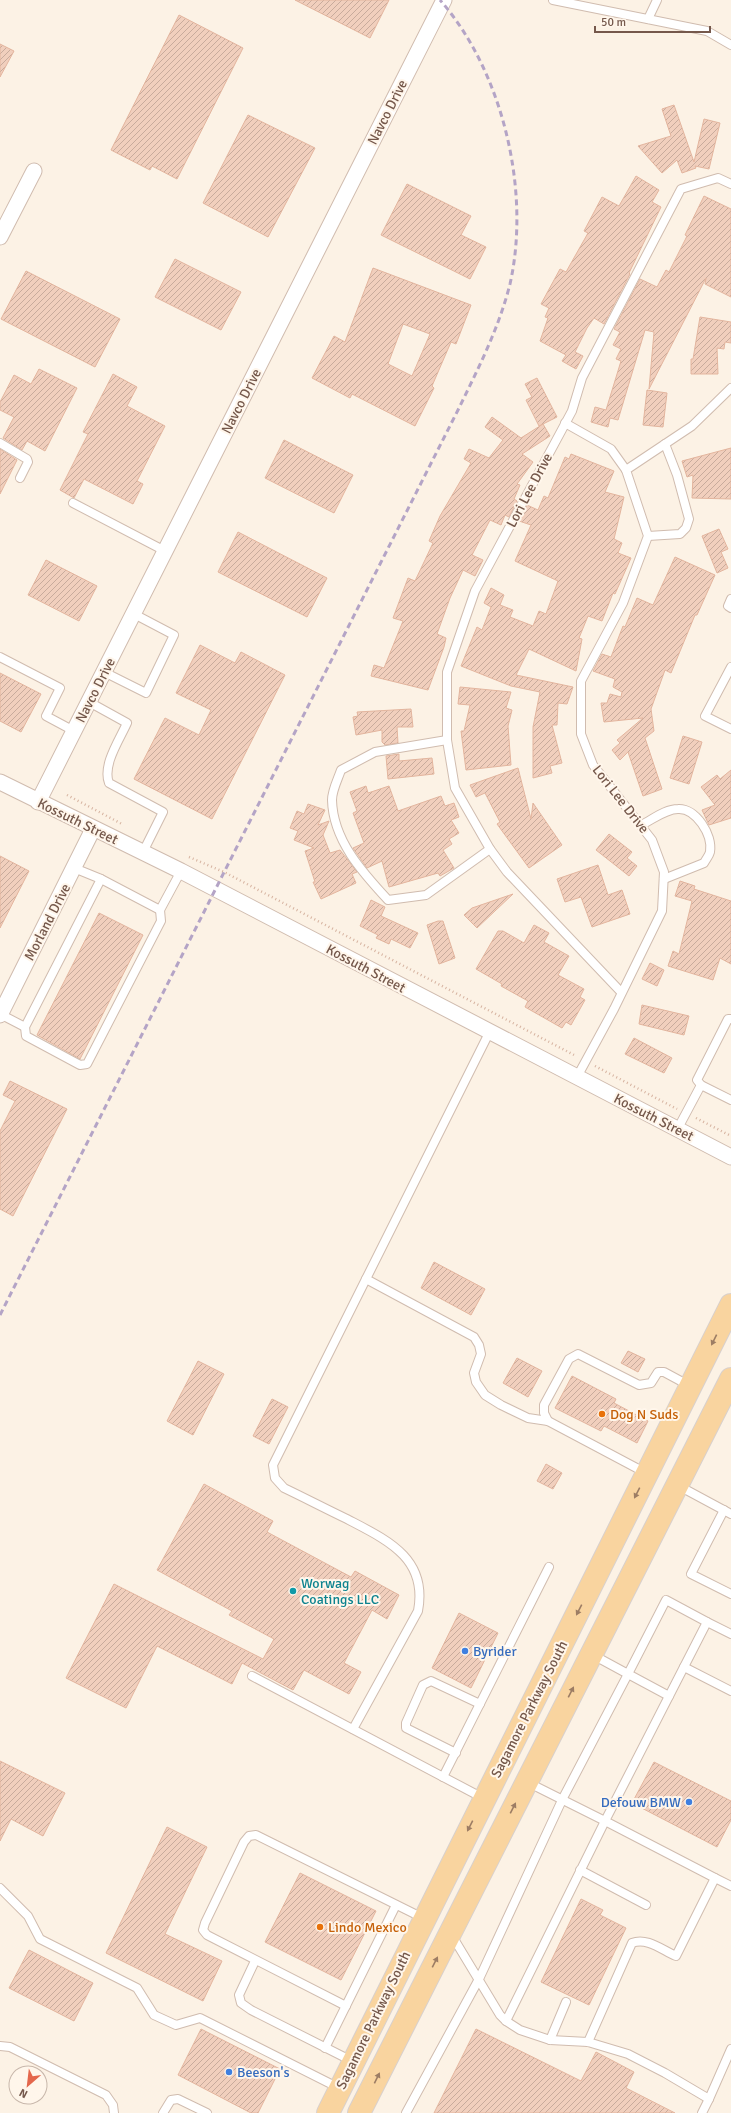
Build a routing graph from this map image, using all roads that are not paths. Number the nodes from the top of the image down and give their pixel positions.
1 (444, 0) edge
2 (553, 0) edge
3 (658, 0) edge
4 (648, 19) junction
5 (731, 45) edge
6 (34, 171) dead end
7 (731, 184) edge
8 (0, 237) edge
9 (731, 388) edge
10 (565, 423) junction
11 (0, 443) edge
12 (665, 444) junction
13 (626, 470) junction
14 (20, 478) dead end
15 (73, 503) dead end
16 (648, 536) junction
17 (165, 551) junction
18 (731, 599) edge
19 (731, 608) edge
20 (134, 614) junction
21 (0, 657) edge
22 (731, 667) edge
23 (104, 672) junction
24 (89, 702) junction
25 (731, 729) edge
26 (74, 731) junction
27 (447, 740) junction
28 (0, 782) edge
29 (38, 802) junction
30 (641, 825) junction
31 (93, 829) junction
32 (490, 849) junction
33 (143, 852) junction
34 (74, 868) junction
35 (181, 871) junction
36 (101, 879) junction
37 (664, 879) junction
38 (160, 910) junction
39 (621, 992) junction
40 (0, 1015) edge
41 (731, 1019) edge
42 (25, 1027) junction
43 (489, 1033) junction
44 (577, 1077) junction
45 (701, 1085) junction
46 (731, 1100) edge
47 (677, 1130) junction
48 (731, 1156) edge
49 (366, 1279) junction
50 (731, 1305) edge
51 (731, 1379) edge
52 (690, 1386) junction
53 (548, 1421) junction
54 (647, 1474) junction
55 (676, 1485) junction
56 (727, 1512) edge
57 (549, 1567) dead end
58 (731, 1594) edge
59 (707, 1622) junction
60 (731, 1634) edge
61 (591, 1653) junction
62 (684, 1667) junction
63 (628, 1674) junction
64 (252, 1676) dead end
65 (731, 1691) edge
66 (669, 1696) junction
67 (480, 1704) junction
68 (353, 1729) junction
69 (456, 1753) junction
70 (443, 1777) junction
71 (526, 1781) junction
72 (563, 1798) junction
73 (484, 1799) junction
74 (606, 1821) junction
75 (580, 1870) junction
76 (715, 1878) junction
77 (731, 1886) edge
78 (0, 1888) edge
79 (396, 1905) junction
80 (646, 1905) dead end
81 (423, 1918) junction
82 (450, 1932) junction
83 (255, 1961) junction
84 (479, 1979) junction
85 (566, 2002) dead end
86 (346, 2006) junction
87 (506, 2021) junction
88 (550, 2040) junction
89 (588, 2042) junction
90 (0, 2046) edge
91 (325, 2048) junction
92 (731, 2049) edge
93 (352, 2061) junction
94 (340, 2088) junction
95 (709, 2099) junction
96 (114, 2113) edge
97 (163, 2113) edge
98 (207, 2113) edge
99 (328, 2113) edge
100 (360, 2113) edge
101 (406, 2113) edge
102 (702, 2113) edge

1 - 17 street, Navco Drive
2 - 4 lane
3 - 4 lane
4 - 5 lane
6 - 8 street
7 - 10 lane, Lori Lee Drive
9 - 12 lane
10 - 13 lane
10 - 27 lane, Lori Lee Drive
11 - 14 lane
12 - 13 lane
12 - 16 lane
13 - 16 lane
15 - 17 lane
16 - 30 lane, Lori Lee Drive
17 - 20 street, Navco Drive
18 - 19 lane
20 - 23 street, Navco Drive
20 - 23 lane
21 - 26 lane
22 - 25 lane
23 - 24 street, Navco Drive
24 - 26 street, Navco Drive
24 - 33 lane
26 - 29 street, Navco Drive
27 - 32 lane, Lori Lee Drive
27 - 32 lane
28 - 29 street, Kossuth Street
29 - 31 street, Kossuth Street
30 - 37 lane, Lori Lee Drive
30 - 37 lane
31 - 33 street, Kossuth Street
31 - 34 street, Morland Drive
32 - 39 lane, Lori Lee Drive
33 - 35 street, Kossuth Street
34 - 36 lane
34 - 40 street, Morland Drive
35 - 38 lane
35 - 43 street, Kossuth Street
36 - 38 lane
36 - 42 lane
37 - 39 lane, Lori Lee Drive
38 - 42 lane
39 - 44 lane, Lori Lee Drive
40 - 42 lane
41 - 45 lane
43 - 44 street, Kossuth Street
43 - 49 lane
44 - 47 street, Kossuth Street
45 - 46 lane
45 - 47 lane
47 - 48 street, Kossuth Street
49 - 53 lane
49 - 68 lane
50 -> 52 main road, Sagamore Parkway South
51 - 55 main road, Sagamore Parkway South
52 - 53 lane
52 - 54 main road, Sagamore Parkway South
53 - 54 lane
54 -> 73 main road, Sagamore Parkway South
55 - 56 lane
55 - 61 main road, Sagamore Parkway South
56 - 58 lane
57 - 67 lane
59 - 60 lane
59 - 62 lane
59 - 63 lane
61 - 63 lane
71 -> 61 main road, Sagamore Parkway South
62 - 65 lane
62 - 66 lane
63 - 66 lane
63 - 72 lane
64 - 68 lane
66 - 74 lane
67 - 69 lane
67 - 69 lane
68 - 70 lane
69 - 70 lane
70 - 73 lane
71 - 72 lane
82 -> 71 main road, Sagamore Parkway South
72 - 74 lane
72 - 84 lane
73 -> 81 main road, Sagamore Parkway South
74 - 75 lane
74 - 76 lane
75 - 80 lane
75 - 87 lane
76 - 77 lane
76 - 89 lane
78 - 94 lane
79 - 81 lane
79 - 83 lane
79 - 86 lane
81 - 93 main road, Sagamore Parkway South
82 - 84 lane
100 -> 82 main road, Sagamore Parkway South
83 - 86 lane
83 - 91 lane
84 - 87 lane
84 - 101 lane
85 - 88 lane
86 - 91 lane
87 - 88 lane
88 - 89 lane
89 - 95 lane
90 - 96 lane
91 - 93 lane
92 - 95 lane
93 - 94 main road, Sagamore Parkway South
94 - 99 main road, Sagamore Parkway South
95 - 102 lane
97 - 98 lane

